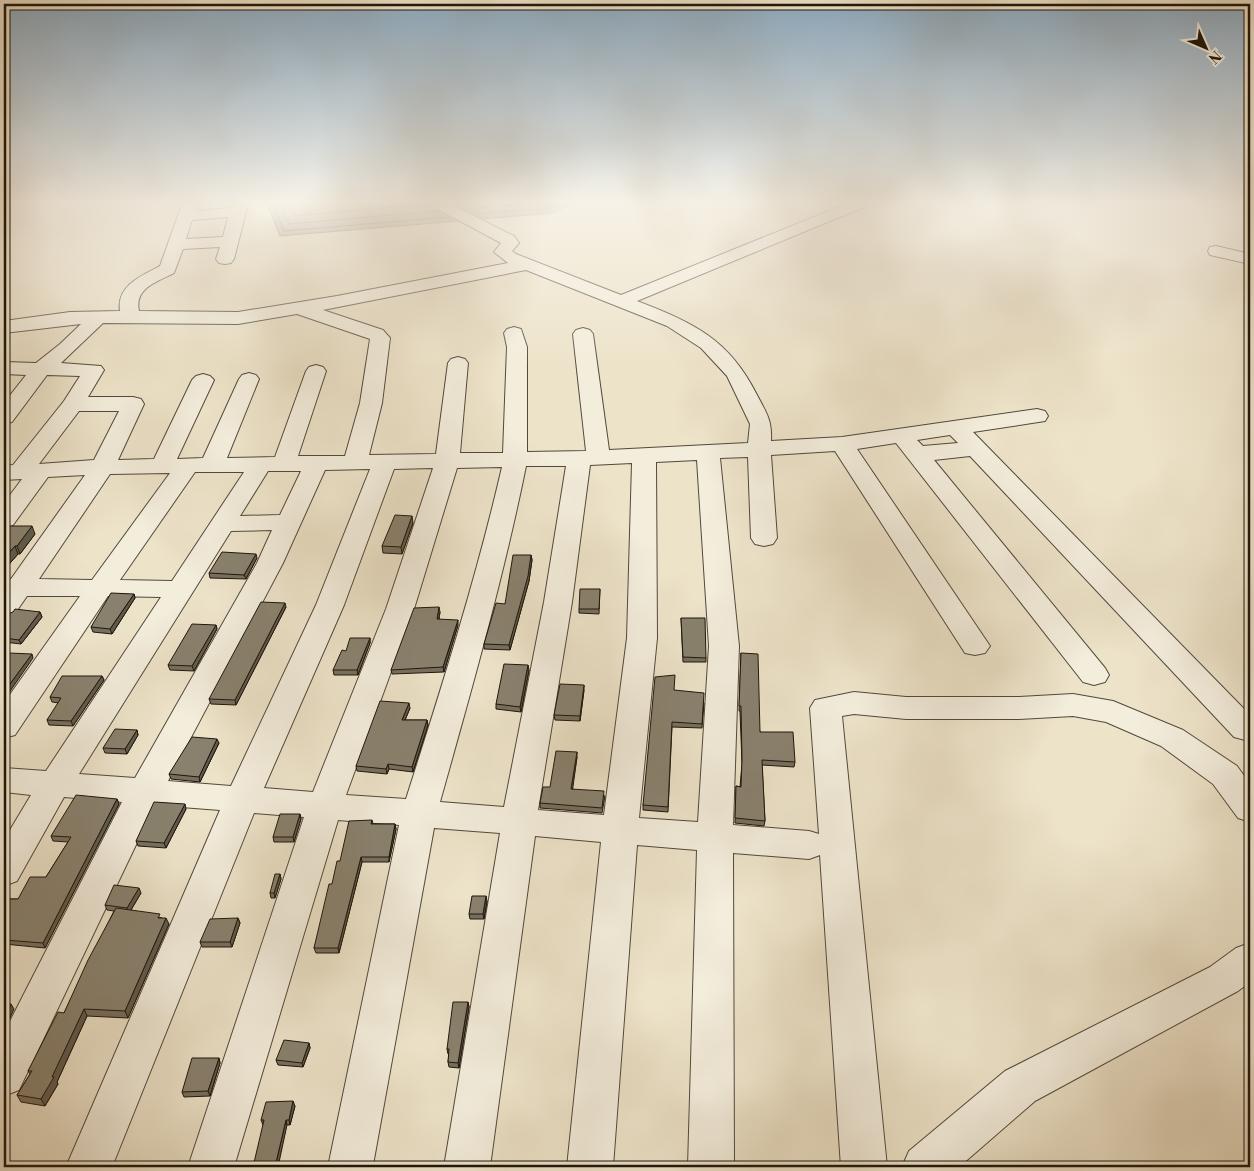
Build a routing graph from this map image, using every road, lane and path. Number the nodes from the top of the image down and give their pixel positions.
1 (172, 259) edge
2 (512, 259) edge
3 (725, 259) edge
4 (527, 265) junction
5 (622, 301) junction
6 (300, 308) junction
7 (98, 317) junction
8 (130, 317) junction
9 (4, 327) edge
10 (514, 333) dead end
11 (583, 334) dead end
12 (458, 363) dead end
13 (4, 368) edge
14 (41, 369) junction
15 (316, 371) dead end
16 (249, 379) dead end
17 (203, 380) dead end
18 (73, 404) junction
19 (1036, 416) dead end
20 (4, 417) edge
21 (957, 429) junction
22 (842, 444) junction
23 (909, 445) junction
24 (975, 449) junction
25 (759, 450) junction
26 (708, 452) junction
27 (644, 456) junction
28 (589, 458) junction
29 (515, 460) junction
30 (447, 461) junction
31 (370, 462) junction
32 (316, 463) junction
33 (273, 464) junction
34 (200, 465) junction
35 (162, 466) junction
36 (103, 467) junction
37 (22, 472) edge
38 (4, 520) edge
39 (289, 522) junction
40 (224, 524) junction
41 (764, 538) dead end
42 (12, 587) edge
43 (101, 588) junction
44 (181, 589) junction
45 (4, 609) edge
46 (975, 646) dead end
47 (1094, 675) dead end
48 (4, 727) edge
49 (1245, 729) dead end
50 (4, 780) edge
51 (55, 784) junction
52 (145, 791) junction
53 (242, 799) junction
54 (325, 806) junction
55 (1250, 809) edge
56 (419, 814) junction
57 (519, 822) junction
58 (620, 830) junction
59 (715, 838) junction
60 (809, 844) dead end
61 (4, 870) edge
62 (1250, 960) edge
63 (4, 1076) edge
64 (350, 1165) dead end
65 (89, 1167) edge
66 (211, 1167) edge
67 (467, 1167) edge
68 (590, 1167) edge
69 (710, 1167) edge
70 (864, 1167) edge
71 (925, 1167) edge

1 - 8 street
2 - 4 street
3 - 5 street
4 - 5 street
4 - 6 street
5 - 25 street
6 - 8 street
6 - 31 street
7 - 8 street
7 - 9 street
7 - 14 street
10 - 29 street
11 - 28 street
12 - 30 street
13 - 14 street
14 - 18 street
14 - 20 street
15 - 33 street
16 - 34 street
17 - 35 street
18 - 36 street
18 - 37 street
19 - 21 street
21 - 23 street
21 - 24 street
22 - 23 street
22 - 25 street
22 - 46 street
23 - 24 street
23 - 47 street
24 - 49 street
25 - 26 street
25 - 41 street
26 - 27 street
26 - 59 street
27 - 28 street
27 - 58 street
28 - 29 street
28 - 57 street
29 - 30 street
29 - 56 street
30 - 31 street
30 - 54 street
31 - 32 street
31 - 53 street
32 - 33 street
32 - 39 street
33 - 34 street
33 - 40 street
34 - 35 street
34 - 43 street
35 - 36 street
36 - 37 street
36 - 42 street
37 - 38 street
39 - 40 street
39 - 52 street
40 - 44 street
42 - 43 street
42 - 45 street
43 - 44 street
43 - 48 street
44 - 51 street
50 - 51 street
51 - 52 street
51 - 61 street
52 - 53 street
52 - 63 street
53 - 54 street
53 - 65 street
54 - 56 street
54 - 66 street
55 - 70 street
56 - 57 street
56 - 64 street
57 - 58 street
57 - 67 street
58 - 59 street
58 - 68 street
59 - 60 street
59 - 69 street
62 - 71 street

